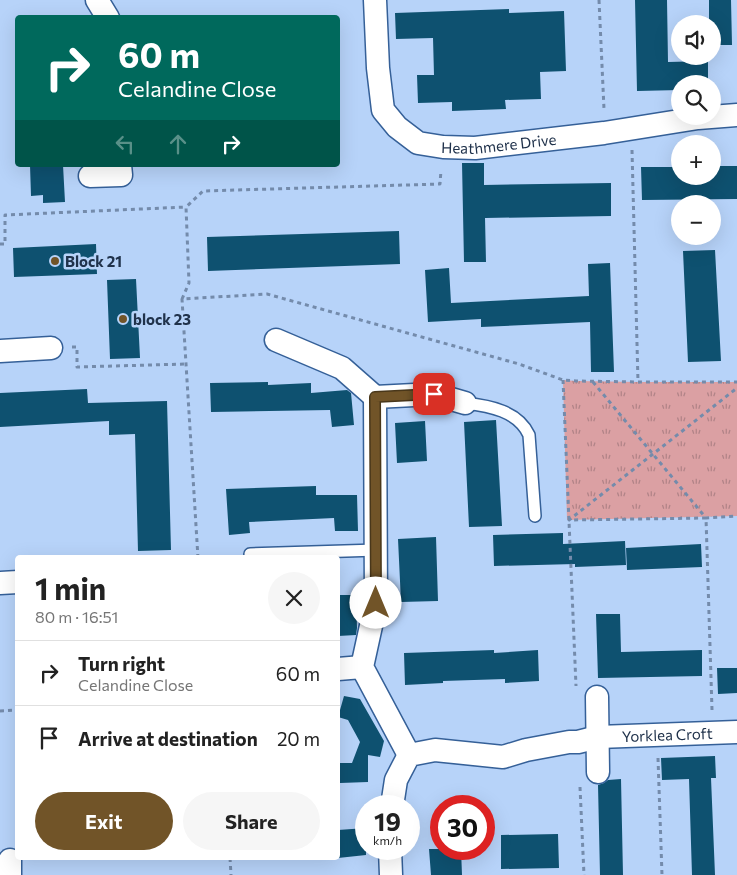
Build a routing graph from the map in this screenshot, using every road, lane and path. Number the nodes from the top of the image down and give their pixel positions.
1 (97, 0) edge
2 (375, 0) edge
3 (599, 0) edge
4 (106, 15) edge
5 (737, 115) edge
6 (631, 129) junction
7 (604, 133) junction
8 (443, 147) junction
9 (120, 167) edge
10 (90, 176) dead end
11 (186, 207) junction
12 (0, 244) edge
13 (182, 299) dead end
14 (276, 340) dead end
15 (50, 348) joint
16 (0, 351) edge
17 (186, 364) dead end
18 (563, 380) dead end
19 (592, 382) dead end
20 (638, 382) dead end
21 (737, 388) edge
22 (375, 397) junction
23 (465, 403) joint
24 (652, 454) junction
25 (535, 516) dead end
26 (737, 516) edge
27 (706, 518) junction
28 (569, 520) junction
29 (376, 550) junction
30 (250, 554) dead end
31 (15, 582) edge
32 (0, 583) edge
33 (362, 667) junction
34 (340, 669) edge
35 (576, 688) dead end
36 (598, 697) dead end
37 (15, 710) edge
38 (0, 711) edge
39 (737, 732) edge
40 (713, 733) junction
41 (657, 735) junction
42 (598, 737) junction
43 (409, 755) junction
44 (589, 776) joint
45 (394, 795) edge
46 (230, 860) edge
47 (390, 860) edge
48 (231, 875) edge
49 (391, 875) edge
50 (584, 875) edge
51 (662, 875) edge

1 - 4 street
2 - 8 street, Heathmere Drive
3 - 7 path
5 - 6 street, Heathmere Drive
6 - 7 street, Heathmere Drive
6 - 20 path
7 - 8 street, Heathmere Drive
8 - 11 path
9 - 10 street
11 - 12 path
11 - 13 path
14 - 22 street
15 - 16 street
15 - 17 path
18 - 28 path
19 - 24 path
21 - 24 path
22 - 23 street
22 - 29 street
23 - 25 lane
24 - 27 path
24 - 28 path
26 - 27 path
27 - 28 path
27 - 40 path
28 - 35 path
29 - 30 lane
29 - 33 street
31 - 32 street
33 - 34 street
33 - 43 street
36 - 42 street
37 - 38 path
39 - 40 street, Yorklea Croft
40 - 41 street, Yorklea Croft
41 - 42 street, Yorklea Croft
41 - 51 path
42 - 43 street, Yorklea Croft
42 - 44 street
43 - 45 street
44 - 50 path
46 - 48 path
47 - 49 street

